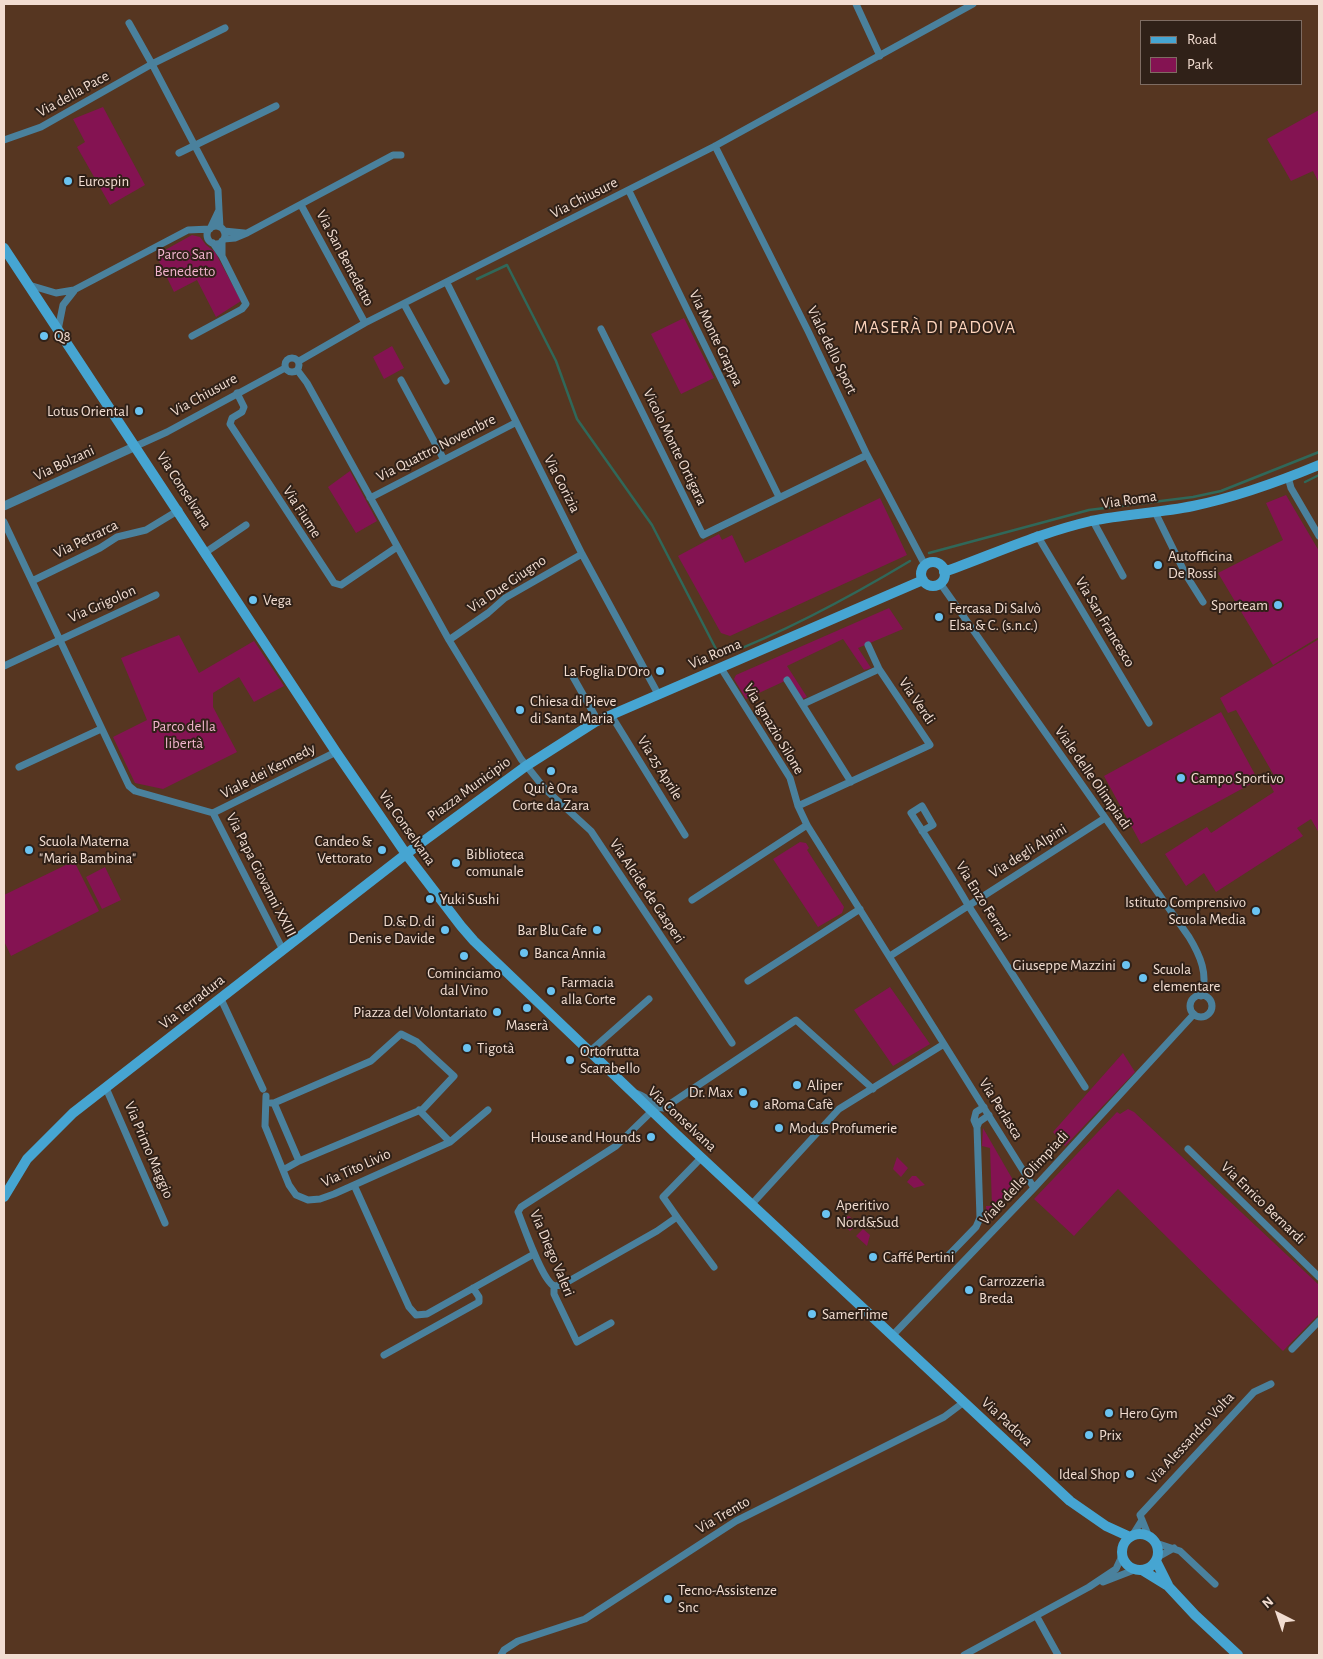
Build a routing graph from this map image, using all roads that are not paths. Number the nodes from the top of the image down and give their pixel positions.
1 (856, 4) edge
2 (973, 4) edge
3 (129, 23) dead end
4 (225, 28) dead end
5 (880, 56) junction
6 (152, 64) junction
7 (276, 106) dead end
8 (4, 140) edge
9 (195, 144) junction
10 (715, 146) junction
11 (179, 153) dead end
12 (401, 154) dead end
13 (628, 191) junction
14 (301, 205) junction
15 (219, 210) junction
16 (210, 229) junction
17 (188, 230) junction
18 (223, 234) junction
19 (211, 241) junction
20 (4, 248) edge
21 (222, 256) junction
22 (447, 283) junction
23 (28, 285) junction
24 (74, 290) junction
25 (404, 304) junction
26 (365, 323) junction
27 (601, 329) dead end
28 (58, 330) junction
29 (192, 336) dead end
30 (299, 361) junction
31 (285, 368) junction
32 (298, 371) junction
33 (401, 380) dead end
34 (446, 382) dead end
35 (237, 393) junction
36 (515, 423) junction
37 (136, 446) junction
38 (867, 455) junction
39 (444, 458) junction
40 (1319, 465) edge
41 (1288, 477) junction
42 (778, 497) junction
43 (370, 498) junction
44 (4, 506) edge
45 (179, 510) junction
46 (1155, 512) junction
47 (1093, 521) junction
48 (4, 522) edge
49 (246, 525) dead end
50 (1037, 535) junction
51 (1319, 536) edge
52 (397, 547) junction
53 (206, 552) junction
54 (582, 554) junction
55 (925, 565) junction
56 (944, 572) junction
57 (1123, 576) dead end
58 (923, 580) junction
59 (32, 581) junction
60 (940, 583) junction
61 (156, 595) dead end
62 (1203, 602) dead end
63 (59, 638) junction
64 (449, 640) junction
65 (868, 645) dead end
66 (4, 666) edge
67 (721, 668) junction
68 (879, 669) junction
69 (572, 675) dead end
70 (787, 680) dead end
71 (658, 694) junction
72 (803, 704) junction
73 (611, 715) junction
74 (598, 721) junction
75 (1149, 722) dead end
76 (101, 729) junction
77 (336, 752) junction
78 (526, 766) junction
79 (20, 767) dead end
80 (851, 782) junction
81 (798, 806) junction
82 (213, 813) junction
83 (1105, 818) junction
84 (808, 825) junction
85 (922, 831) dead end
86 (685, 835) dead end
87 (406, 854) junction
88 (692, 900) dead end
89 (968, 905) junction
90 (860, 909) junction
91 (283, 950) junction
92 (890, 956) junction
93 (748, 981) dead end
94 (1201, 996) junction
95 (220, 999) junction
96 (649, 999) dead end
97 (1194, 1014) junction
98 (732, 1043) dead end
99 (944, 1044) junction
100 (588, 1052) junction
101 (1085, 1087) dead end
102 (106, 1088) junction
103 (873, 1089) junction
104 (634, 1093) junction
105 (265, 1096) junction
106 (274, 1103) junction
107 (984, 1107) junction
108 (419, 1110) junction
109 (488, 1110) dead end
110 (652, 1111) junction
111 (989, 1115) junction
112 (977, 1127) junction
113 (450, 1142) junction
114 (1188, 1149) dead end
115 (702, 1157) junction
116 (299, 1161) junction
117 (283, 1170) junction
118 (354, 1185) junction
119 (6, 1186) edge
120 (1034, 1188) junction
121 (4, 1197) edge
122 (752, 1204) junction
123 (677, 1217) junction
124 (165, 1223) dead end
125 (534, 1254) junction
126 (944, 1260) dead end
127 (714, 1267) dead end
128 (1319, 1277) edge
129 (554, 1286) junction
130 (473, 1288) junction
131 (1319, 1320) edge
132 (611, 1323) dead end
133 (892, 1336) junction
134 (1292, 1349) dead end
135 (384, 1355) dead end
136 (1271, 1384) dead end
137 (964, 1402) junction
138 (1142, 1520) junction
139 (1106, 1526) junction
140 (1131, 1537) junction
141 (1152, 1540) junction
142 (1174, 1548) junction
143 (1122, 1553) junction
144 (1157, 1559) junction
145 (1138, 1570) junction
146 (1215, 1584) dead end
147 (1168, 1586) junction
148 (1089, 1587) junction
149 (1037, 1617) junction
150 (501, 1655) edge
151 (964, 1655) edge
152 (1058, 1655) edge
153 (1238, 1655) edge

1 - 5 street
2 - 5 street, Via Chiusure
3 - 6 street
4 - 6 street, Via della Pace
5 - 10 street, Via Chiusure
6 - 8 street, Via della Pace
6 - 9 street
7 - 9 street
9 - 11 street
9 - 15 street
10 - 13 street, Via Chiusure
10 - 38 street, Viale dello Sport
12 - 14 street, Via San Benedetto
13 - 22 street, Via Chiusure
13 - 42 street, Via Monte Grappa
14 - 18 street, Via San Benedetto
14 - 26 street, Via San Benedetto
15 - 16 street
15 - 18 street
16 - 17 street
16 - 18 street
16 - 19 street
17 - 19 street
17 - 24 street
18 - 19 street
18 - 21 street
19 - 21 street
20 - 23 main road, Via Conselvana
21 - 29 street
22 - 25 street, Via Chiusure
22 - 36 street, Via Gorizia
23 - 24 street
23 - 28 main road, Via Conselvana
24 - 28 street
25 - 26 street, Via Chiusure
25 - 34 street
26 - 30 street, Via Chiusure
27 - 42 street, Vicolo Monte Ortigara
28 - 37 main road, Via Conselvana
30 - 31 street, Via Chiusure
30 - 32 street
31 - 32 street
31 - 35 street, Via Chiusure
32 - 43 street
33 - 39 street
35 - 37 street, Via Chiusure
35 - 52 street, Via Fiume
36 - 39 street, Via Quattro Novembre
36 - 54 street, Via Gorizia
37 - 44 street, Via Bolzani
37 - 45 main road, Via Conselvana
38 - 42 street
38 - 55 street, Viale dello Sport
39 - 43 street, Via Quattro Novembre
40 - 41 main road, Via Roma
41 - 46 main road, Via Roma
41 - 51 street
43 - 52 street
45 - 53 main road, Via Conselvana
45 - 59 street, Via Petrarca
46 - 47 main road, Via Roma
46 - 62 street
47 - 50 main road, Via Roma
47 - 57 street
48 - 59 street, Viale dei Kennedy
49 - 53 street
50 - 56 main road, Via Roma
50 - 75 street, Via San Francesco
52 - 64 street
53 - 77 main road, Via Conselvana
54 - 64 street, Via Due Giugno
54 - 71 street, Via Gorizia
55 - 56 main road
55 - 58 main road
56 - 60 main road
58 - 60 main road
58 - 67 main road, Via Roma
59 - 63 street, Viale dei Kennedy
60 - 83 street, Viale delle Olimpiadi
61 - 63 street, Via Grigolon
63 - 66 street, Via Grigolon
63 - 76 street, Viale dei Kennedy
64 - 78 street
65 - 68 street
67 - 71 main road, Via Roma
67 - 81 street, Via Ignazio Silone
68 - 72 street
68 - 80 street, Via Verdi
69 - 74 street
70 - 72 street
71 - 73 main road, Via Roma
72 - 80 street
73 - 74 main road, Via Roma
73 - 86 street, Via 25 Aprile
74 - 78 main road, Via Roma
76 - 79 street
76 - 82 street, Viale dei Kennedy
77 - 82 street, Viale dei Kennedy
77 - 87 main road, Via Conselvana
78 - 87 main road, Piazza Municipio
78 - 98 street, Via Alcide de Gasperi
80 - 81 street, Via Verdi
81 - 84 street, Via Perlasca
82 - 91 street, Via Papa Giovanni XXIII
83 - 89 street, Via degli Alpini
83 - 94 street, Viale delle Olimpiadi
84 - 88 street
84 - 90 street, Via Perlasca
85 - 89 street, Via Enzo Ferrari
87 - 91 main road, Via Terradura
87 - 100 main road, Via Conselvana
89 - 92 street, Via degli Alpini
89 - 101 street, Via Enzo Ferrari
90 - 92 street, Via Perlasca
90 - 93 street
91 - 95 main road, Via Terradura
92 - 99 street, Via Perlasca
94 - 97 street
94 - 97 street
95 - 102 main road, Via Terradura
95 - 105 street, Via Tito Livio
96 - 100 street
97 - 120 street, Viale delle Olimpiadi
99 - 103 street
99 - 107 street, Via Perlasca
100 - 104 main road, Via Conselvana
102 - 119 main road, Via Terradura
102 - 124 street, Via Primo Maggio
103 - 104 street
103 - 122 street
104 - 110 main road, Via Conselvana
105 - 106 street
105 - 117 street, Via Tito Livio
106 - 108 street
106 - 116 street
107 - 111 street, Via Perlasca
107 - 112 street
108 - 113 street
108 - 116 street
109 - 113 street, Via Tito Livio
110 - 115 main road, Via Conselvana
110 - 125 street, Via Diego Valeri
111 - 112 street
111 - 120 street, Via Perlasca
112 - 126 street
113 - 118 street, Via Tito Livio
114 - 128 street, Via Enrico Bernardi
115 - 122 main road, Via Conselvana
115 - 123 street
116 - 117 street
117 - 118 street, Via Tito Livio
118 - 130 street
119 - 121 main road, Via Terradura
120 - 133 street, Viale delle Olimpiadi
122 - 133 main road, Via Conselvana
123 - 127 street
123 - 129 street
125 - 129 street, Via Diego Valeri
125 - 130 street
129 - 132 street, Via Diego Valeri
130 - 135 street
131 - 134 street
133 - 137 main road, Via Padova
136 - 138 street, Via Alessandro Volta
137 - 139 main road, Via Padova
137 - 150 street, Via Trento
138 - 140 street, Via Alessandro Volta
138 - 141 street
139 - 140 main road, Via Padova
139 - 143 main road, Via Padova
140 - 141 main road
140 - 143 main road
141 - 142 street
141 - 144 main road
142 - 144 street
142 - 146 street
143 - 145 main road
143 - 148 street
144 - 145 main road
144 - 147 main road
145 - 147 main road
145 - 148 street
147 - 153 main road
148 - 149 street
149 - 151 street
149 - 152 street

